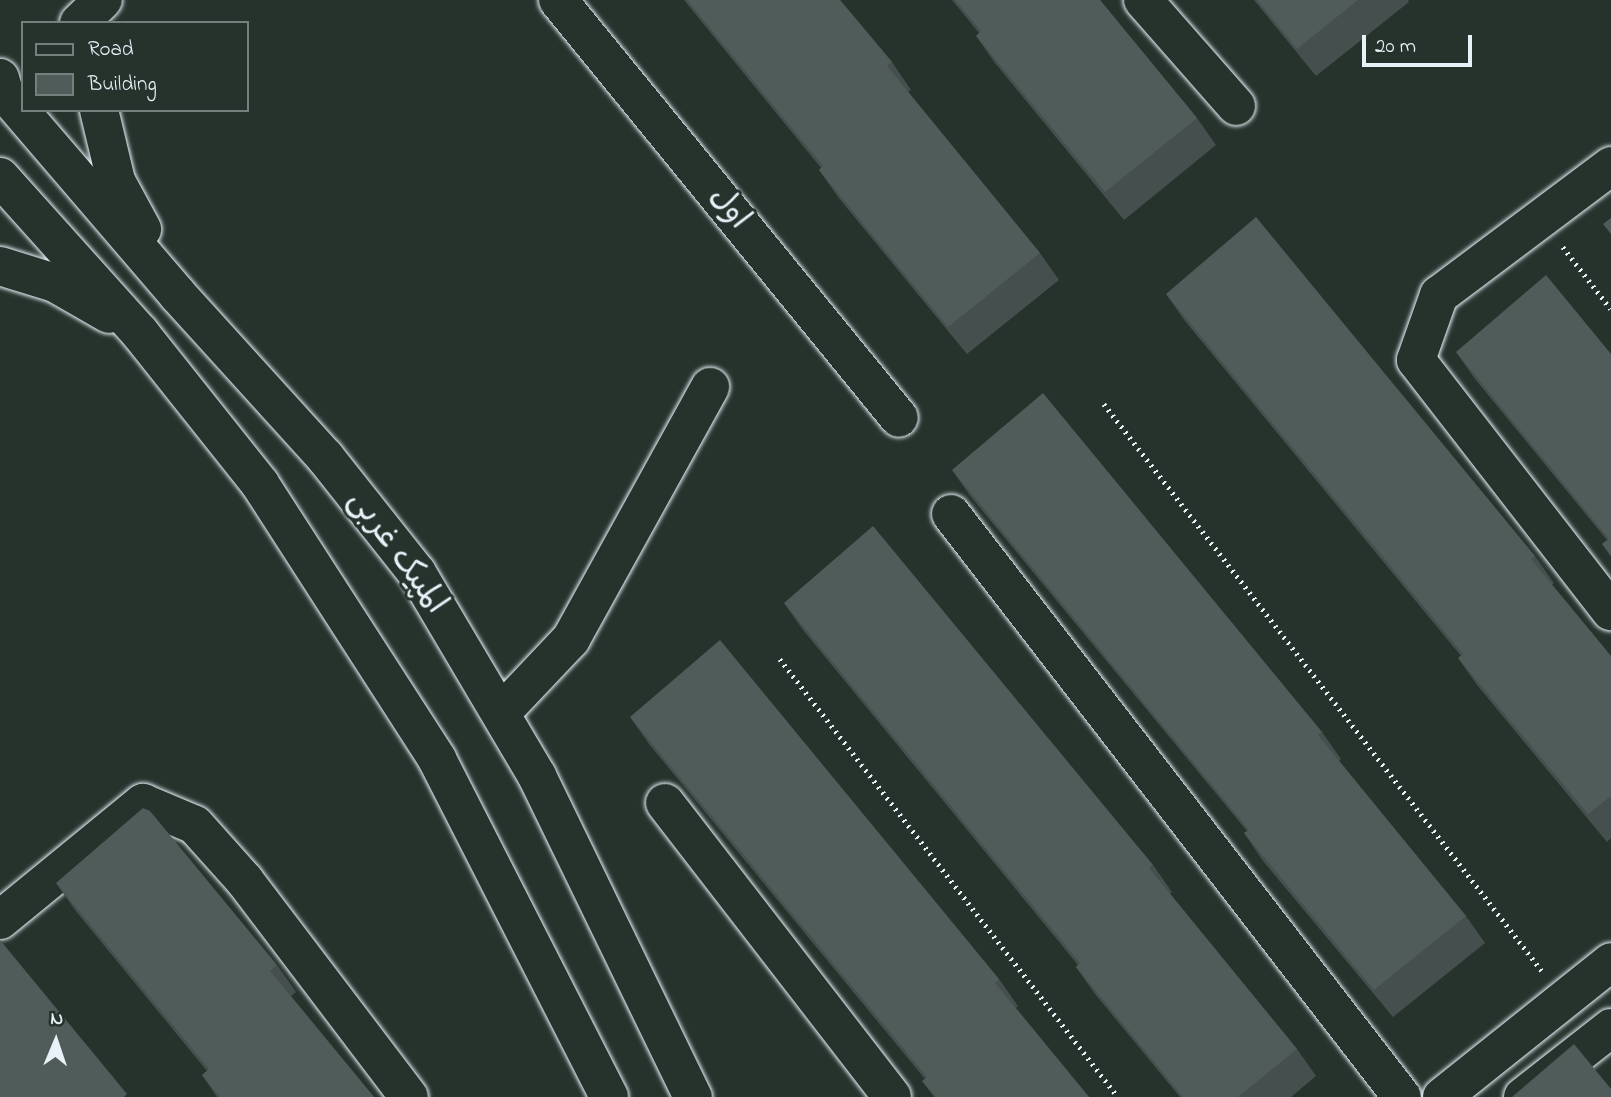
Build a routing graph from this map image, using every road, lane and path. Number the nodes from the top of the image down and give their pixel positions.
1 (558, 0) edge
2 (1143, 0) edge
3 (7, 85) edge
4 (21, 102) edge
5 (1236, 106) dead end
6 (29, 112) edge
7 (100, 112) edge
8 (1611, 166) edge
9 (0, 177) edge
10 (1541, 219) junction
11 (0, 266) edge
12 (178, 295) junction
13 (1611, 309) edge
14 (140, 333) junction
15 (710, 387) dead end
16 (1104, 404) dead end
17 (899, 418) dead end
18 (951, 514) edge
19 (1611, 611) edge
20 (780, 659) dead end
21 (501, 713) junction
22 (665, 803) edge
23 (0, 920) edge
24 (1611, 962) edge
25 (1564, 1000) junction
26 (1611, 1028) edge
27 (409, 1097) edge
28 (608, 1097) edge
29 (693, 1097) edge
30 (892, 1097) edge
31 (1118, 1097) edge
32 (1402, 1097) edge
33 (1441, 1097) edge
34 (1523, 1097) edge

1 - 17 street, اول
2 - 5 street
3 - 4 street, المپیک غربی
6 - 12 street, المپیک غربی
7 - 12 street
8 - 10 street
9 - 14 street
10 - 13 path
10 - 19 street
11 - 14 street
12 - 21 street, المپیک غربی
14 - 28 street
15 - 21 street
16 - 25 path
18 - 32 street
20 - 31 path
21 - 29 street, المپیک غربی
22 - 30 street
23 - 27 street
24 - 25 street
25 - 33 street
26 - 34 street

